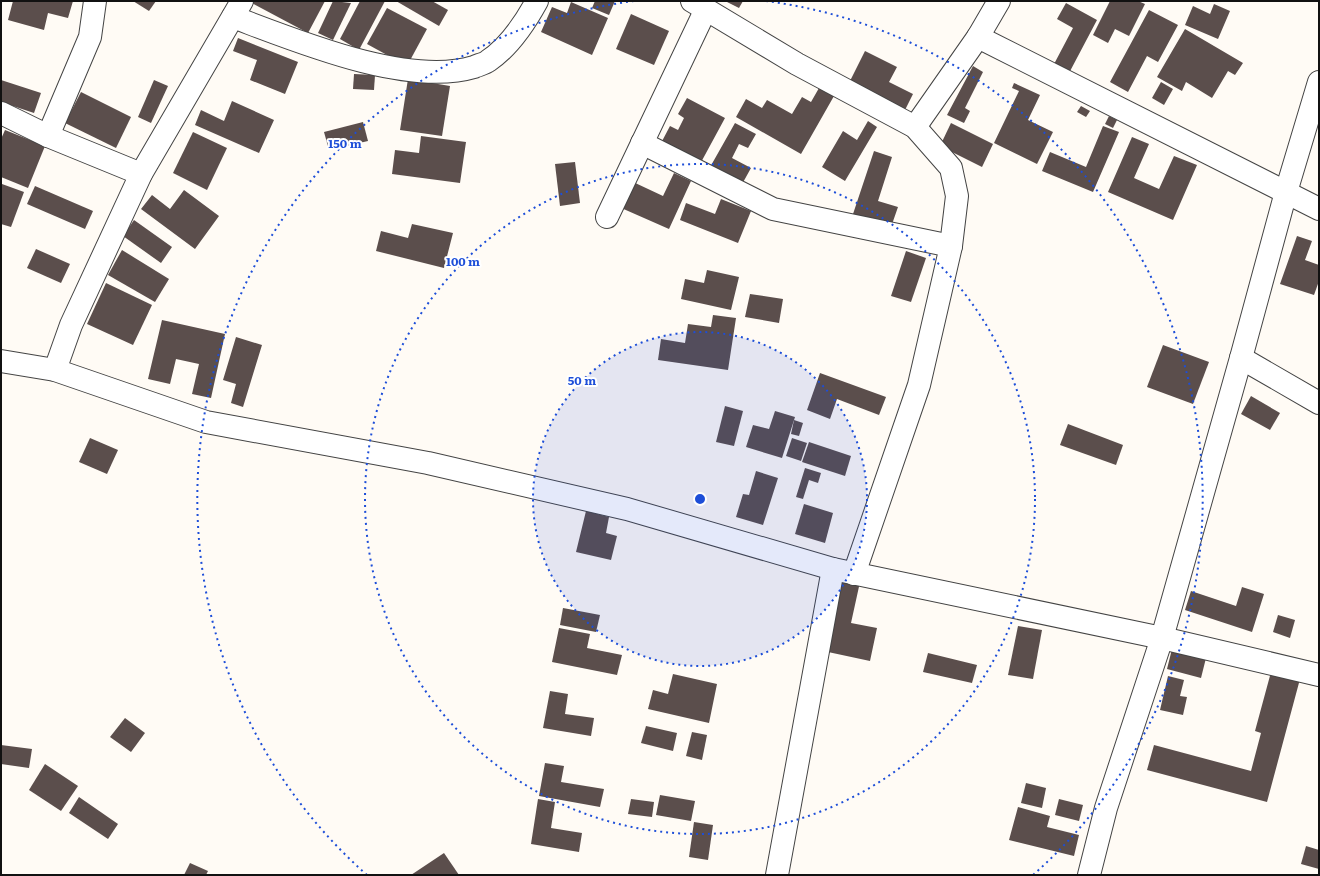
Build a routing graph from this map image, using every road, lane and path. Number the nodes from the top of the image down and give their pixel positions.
1 (95, 1) edge
2 (538, 1) edge
3 (999, 1) edge
4 (699, 5) edge
5 (238, 9) edge
6 (978, 38) junction
7 (1319, 82) edge
8 (1, 113) edge
9 (915, 127) junction
10 (48, 136) junction
11 (642, 143) junction
12 (141, 174) junction
13 (1286, 192) junction
14 (1319, 209) edge
15 (607, 217) dead end
16 (951, 246) junction
17 (1241, 358) junction
18 (1, 361) edge
19 (55, 370) junction
20 (1319, 403) edge
21 (833, 569) junction
22 (854, 574) junction
23 (1162, 638) junction
24 (1319, 675) edge
25 (777, 875) edge
26 (1089, 875) edge

1 - 10 street
2 - 5 street
3 - 6 street
4 - 9 street
4 - 11 street
5 - 12 street
6 - 9 street
6 - 13 street
7 - 13 street
8 - 10 street
9 - 16 street
10 - 12 street
11 - 15 street
11 - 16 street
12 - 19 street
13 - 14 street
13 - 17 street
16 - 22 street
17 - 20 street
17 - 23 street
18 - 19 street
19 - 21 street
21 - 22 street
21 - 25 street
22 - 23 street
23 - 24 street
23 - 26 street

